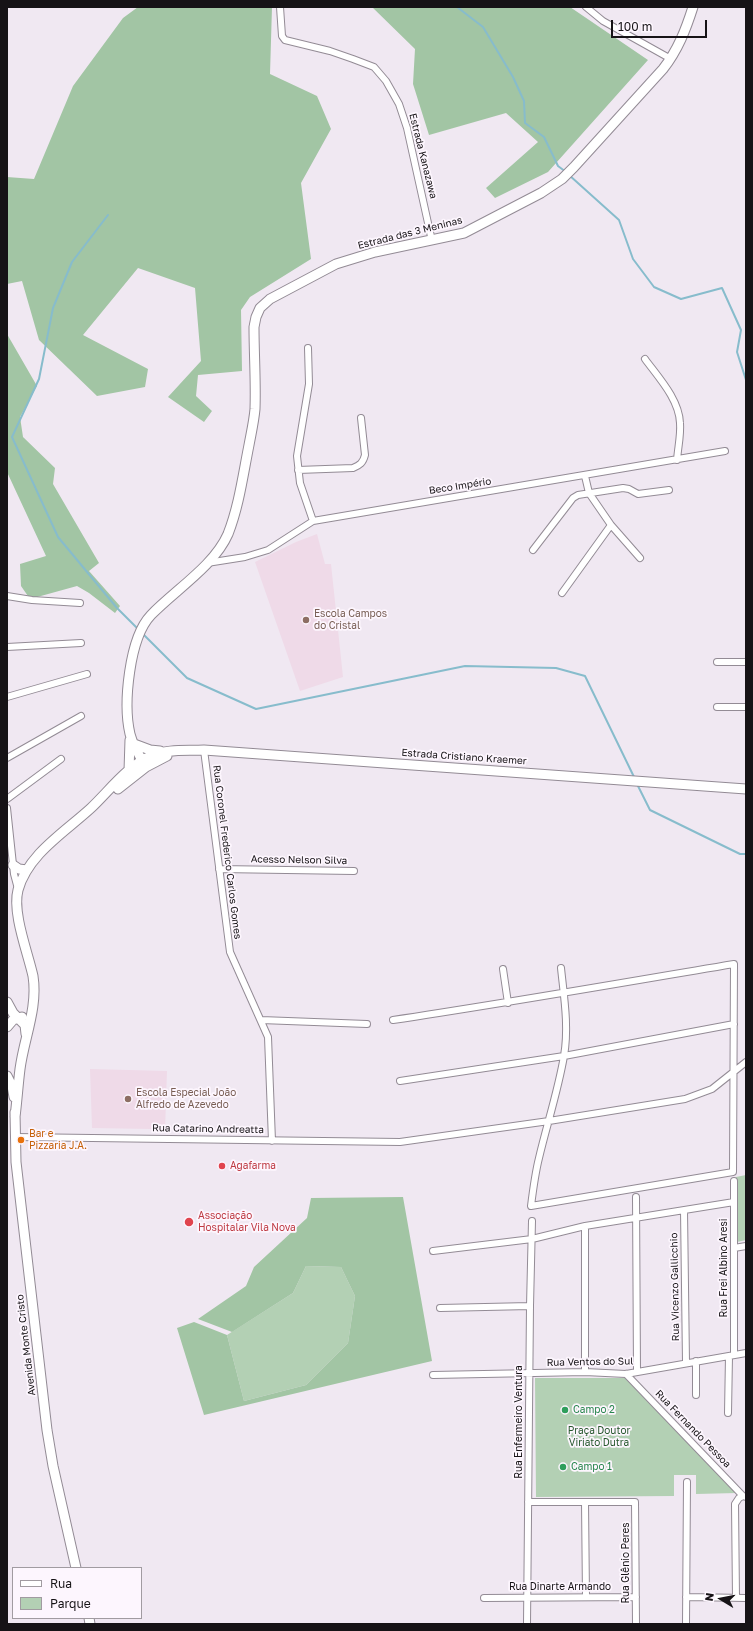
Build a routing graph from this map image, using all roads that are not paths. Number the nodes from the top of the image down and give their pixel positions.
1 (280, 7) edge
2 (586, 7) edge
3 (693, 7) edge
4 (671, 59) junction
5 (432, 241) junction
6 (308, 348) dead end
7 (645, 359) dead end
8 (361, 418) dead end
9 (725, 451) dead end
10 (677, 460) junction
11 (298, 470) junction
12 (585, 476) junction
13 (669, 490) dead end
14 (589, 493) junction
15 (313, 521) junction
16 (610, 525) junction
17 (533, 550) dead end
18 (640, 558) dead end
19 (207, 563) junction
20 (562, 593) dead end
21 (7, 596) edge
22 (80, 603) dead end
23 (81, 643) dead end
24 (7, 647) edge
25 (717, 662) dead end
26 (746, 662) edge
27 (87, 674) dead end
28 (7, 697) edge
29 (746, 707) edge
30 (717, 708) dead end
31 (81, 716) dead end
32 (130, 734) junction
33 (134, 744) junction
34 (204, 750) junction
35 (166, 752) junction
36 (181, 752) junction
37 (7, 758) edge
38 (61, 759) dead end
39 (144, 764) junction
40 (129, 771) junction
41 (746, 789) edge
42 (7, 799) edge
43 (7, 808) edge
44 (91, 808) junction
45 (13, 865) junction
46 (219, 869) junction
47 (27, 870) junction
48 (354, 871) dead end
49 (22, 880) junction
50 (18, 889) junction
51 (561, 968) dead end
52 (503, 969) dead end
53 (563, 993) junction
54 (7, 1002) edge
55 (508, 1003) junction
56 (32, 1009) junction
57 (18, 1018) junction
58 (261, 1020) junction
59 (393, 1020) dead end
60 (366, 1024) dead end
61 (734, 1024) junction
62 (7, 1027) edge
63 (26, 1036) junction
64 (564, 1056) junction
65 (746, 1062) edge
66 (20, 1069) junction
67 (734, 1073) junction
68 (8, 1080) edge
69 (400, 1081) dead end
70 (15, 1117) junction
71 (549, 1121) junction
72 (15, 1137) junction
73 (272, 1141) junction
74 (734, 1181) dead end
75 (636, 1197) dead end
76 (734, 1202) junction
77 (684, 1210) junction
78 (636, 1218) junction
79 (532, 1221) dead end
80 (585, 1226) junction
81 (532, 1239) junction
82 (746, 1246) edge
83 (734, 1248) junction
84 (433, 1251) dead end
85 (530, 1306) junction
86 (440, 1308) dead end
87 (746, 1353) edge
88 (731, 1355) junction
89 (696, 1361) junction
90 (686, 1363) junction
91 (585, 1372) junction
92 (637, 1372) junction
93 (529, 1373) junction
94 (626, 1374) junction
95 (432, 1375) dead end
96 (696, 1395) dead end
97 (728, 1413) dead end
98 (687, 1482) dead end
99 (744, 1497) edge
100 (528, 1502) junction
101 (585, 1502) junction
102 (76, 1567) edge
103 (586, 1597) junction
104 (636, 1597) junction
105 (686, 1597) junction
106 (484, 1598) dead end
107 (528, 1598) junction
108 (736, 1598) junction
109 (746, 1598) edge
110 (527, 1624) edge
111 (636, 1624) edge
112 (686, 1624) edge

1 - 5 street, Estrada Kanazawa
2 - 4 street
3 - 4 main road, Estrada das 3 Meninas
4 - 5 main road, Estrada das 3 Meninas
5 - 19 main road, Estrada das 3 Meninas
6 - 11 street
7 - 10 street
8 - 11 street
9 - 10 street, Beco Império
10 - 12 street, Beco Império
11 - 15 street
12 - 14 street
12 - 15 street, Beco Império
13 - 14 street
14 - 16 street
14 - 17 street
15 - 19 street, Beco Império
16 - 18 street
16 - 20 street
19 - 32 main road, Estrada das 3 Meninas
21 - 22 street
23 - 24 street
25 - 26 street
27 - 28 street
29 - 30 street
31 - 37 street
32 - 33 main road, Estrada das 3 Meninas
32 - 40 main road
33 - 35 main road
33 - 39 main road, Estrada das 3 Meninas
34 - 36 main road, Estrada Cristiano Kraemer
34 - 41 main road, Estrada Cristiano Kraemer
34 - 46 street, Rua Coronel Frederico Carlos Gomes
35 - 36 main road, Estrada Cristiano Kraemer
35 - 39 main road, Estrada Cristiano Kraemer
36 - 39 main road, Estrada Cristiano Kraemer
38 - 42 street
39 - 40 main road, Estrada Cristiano Kraemer
39 - 44 main road, Estrada Cristiano Kraemer
40 - 44 main road, Estrada Cristiano Kraemer
43 - 45 street
44 - 47 main road, Estrada Cristiano Kraemer
45 - 47 main road
45 - 49 street
45 - 50 street
46 - 48 street, Acesso Nelson Silva
46 - 58 street, Rua Coronel Frederico Carlos Gomes
47 - 49 main road, Estrada Cristiano Kraemer
49 - 50 main road, Estrada Cristiano Kraemer
50 - 56 main road, Estrada Cristiano Kraemer
51 - 53 street
52 - 55 street
53 - 55 street
53 - 61 street
53 - 64 street
54 - 57 main road
55 - 59 street
56 - 57 main road
56 - 63 main road, Estrada Cristiano Kraemer
57 - 62 main road
57 - 63 main road
58 - 60 street
58 - 73 street, Rua Coronel Frederico Carlos Gomes
61 - 64 street
61 - 67 street
63 - 66 main road, Estrada Cristiano Kraemer
64 - 69 street
64 - 71 street
65 - 67 street, Rua Catarino Andreatta
66 - 68 main road
66 - 70 main road, Avenida Monte Cristo
67 - 71 street, Rua Catarino Andreatta
67 - 71 street
68 - 70 main road, Avenida Monte Cristo
70 - 72 main road, Avenida Monte Cristo
71 - 73 street, Rua Catarino Andreatta
72 - 73 street, Rua Catarino Andreatta
72 - 102 main road, Avenida Monte Cristo
74 - 76 street, Rua Frei Albino Aresi
75 - 78 street
76 - 77 street
76 - 83 street, Rua Frei Albino Aresi
77 - 78 street
77 - 90 street, Rua Vicenzo Gallicchio
78 - 80 street
78 - 92 street
79 - 81 street, Rua Enfermeiro Ventura
80 - 81 street
80 - 91 street
81 - 84 street
81 - 85 street, Rua Enfermeiro Ventura
82 - 83 street
83 - 88 street, Rua Frei Albino Aresi
85 - 86 street
85 - 93 street, Rua Enfermeiro Ventura
87 - 88 street, Rua Ventos do Sul
88 - 89 street, Rua Ventos do Sul
88 - 97 street, Rua Frei Albino Aresi
89 - 90 street, Rua Ventos do Sul
89 - 96 street
90 - 92 street, Rua Ventos do Sul
91 - 93 street, Rua Ventos do Sul
91 - 94 street, Rua Ventos do Sul
92 - 94 street, Rua Ventos do Sul
93 - 95 street, Rua Ventos do Sul
93 - 100 street, Rua Enfermeiro Ventura
94 - 99 street, Rua Fernando Pessoa
98 - 105 street
99 - 108 street
100 - 101 street
100 - 107 street, Rua Enfermeiro Ventura
101 - 103 street
101 - 104 street, Rua Glênio Peres
103 - 104 street, Rua Dinarte Armando
103 - 107 street, Rua Dinarte Armando
104 - 111 street, Rua Glênio Peres
105 - 108 street
105 - 112 street
106 - 107 street, Rua Dinarte Armando
107 - 110 street, Rua Enfermeiro Ventura
108 - 109 street

